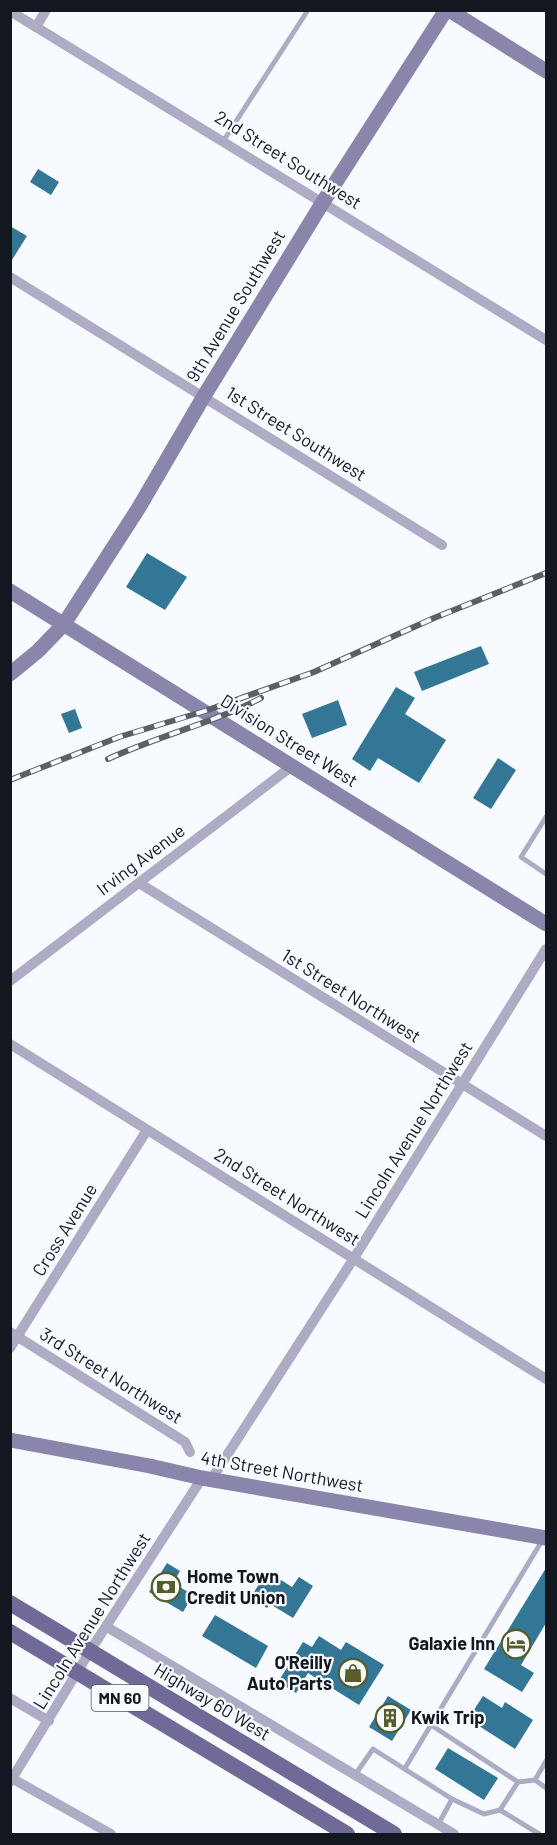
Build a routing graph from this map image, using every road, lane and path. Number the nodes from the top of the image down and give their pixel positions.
1 (46, 10) edge
2 (308, 10) edge
3 (447, 10) edge
4 (10, 11) edge
5 (36, 27) junction
6 (546, 71) edge
7 (224, 140) junction
8 (323, 201) junction
9 (10, 277) edge
10 (546, 340) edge
11 (204, 396) junction
12 (442, 545) dead end
13 (10, 591) edge
14 (64, 624) junction
15 (10, 674) edge
16 (292, 766) junction
17 (546, 817) edge
18 (546, 874) edge
19 (139, 882) junction
20 (545, 919) edge
21 (546, 949) edge
22 (10, 981) edge
23 (10, 1044) edge
24 (462, 1085) junction
25 (147, 1130) junction
26 (546, 1137) edge
27 (354, 1258) junction
28 (14, 1334) edge
29 (10, 1348) edge
30 (546, 1379) edge
31 (10, 1440) edge
32 (190, 1452) dead end
33 (206, 1479) junction
34 (545, 1538) edge
35 (10, 1603) edge
36 (107, 1627) junction
37 (10, 1632) edge
38 (90, 1651) junction
39 (78, 1672) junction
40 (10, 1698) edge
41 (48, 1721) junction
42 (431, 1725) junction
43 (546, 1761) edge
44 (405, 1768) junction
45 (356, 1775) junction
46 (12, 1780) edge
47 (535, 1780) junction
48 (519, 1782) junction
49 (546, 1788) edge
50 (452, 1799) junction
51 (500, 1810) junction
52 (435, 1830) edge
53 (111, 1834) edge
54 (347, 1834) edge
55 (394, 1834) edge
56 (454, 1834) edge
57 (539, 1834) edge

1 - 5 street
2 - 7 lane
3 - 6 street
3 - 8 street, 9th Avenue Southwest
4 - 5 street, 2nd Street Southwest
5 - 7 street, 2nd Street Southwest
7 - 8 street, 2nd Street Southwest
8 - 10 street, 2nd Street Southwest
8 - 11 street, 9th Avenue Southwest
9 - 11 street, 1st Street Southwest
11 - 12 street, 1st Street Southwest
11 - 14 street, 9th Avenue Southwest
13 - 14 street, Division Street West
14 - 15 street, 9th Avenue Southwest
14 - 16 street, Division Street West
16 - 19 street, Irving Avenue
16 - 20 street, Division Street West
17 - 18 lane
19 - 22 street, Irving Avenue
19 - 24 street, 1st Street Northwest
21 - 24 street, Lincoln Avenue Northwest
23 - 25 street, 2nd Street Northwest
24 - 26 street, 1st Street Northwest
24 - 27 street, Lincoln Avenue Northwest
25 - 27 street, 2nd Street Northwest
25 - 28 street, Cross Avenue
27 - 30 street, 2nd Street Northwest
27 - 33 street, Lincoln Avenue Northwest
28 - 29 street, Cross Avenue
28 - 32 street, 3rd Street Northwest
31 - 33 street, 4th Street Northwest
33 - 34 street, 4th Street Northwest
33 - 36 street, Lincoln Avenue Northwest
34 - 42 lane
35 - 38 main road, Highway 60 West / MN 60
36 - 38 street, Lincoln Avenue Northwest
36 - 45 street
37 - 39 main road, MN 60
38 - 39 street, Lincoln Avenue Northwest
38 - 55 main road, Highway 60 West / MN 60
39 - 41 street, Lincoln Avenue Northwest
39 - 54 main road, MN 60
40 - 41 street
41 - 46 street, Lincoln Avenue Northwest
42 - 44 lane
42 - 48 lane
43 - 47 lane
44 - 45 lane
44 - 50 lane
45 - 52 street
46 - 53 street
47 - 48 lane
47 - 49 lane
48 - 51 lane
50 - 51 lane
50 - 52 lane
51 - 57 lane
52 - 56 street

